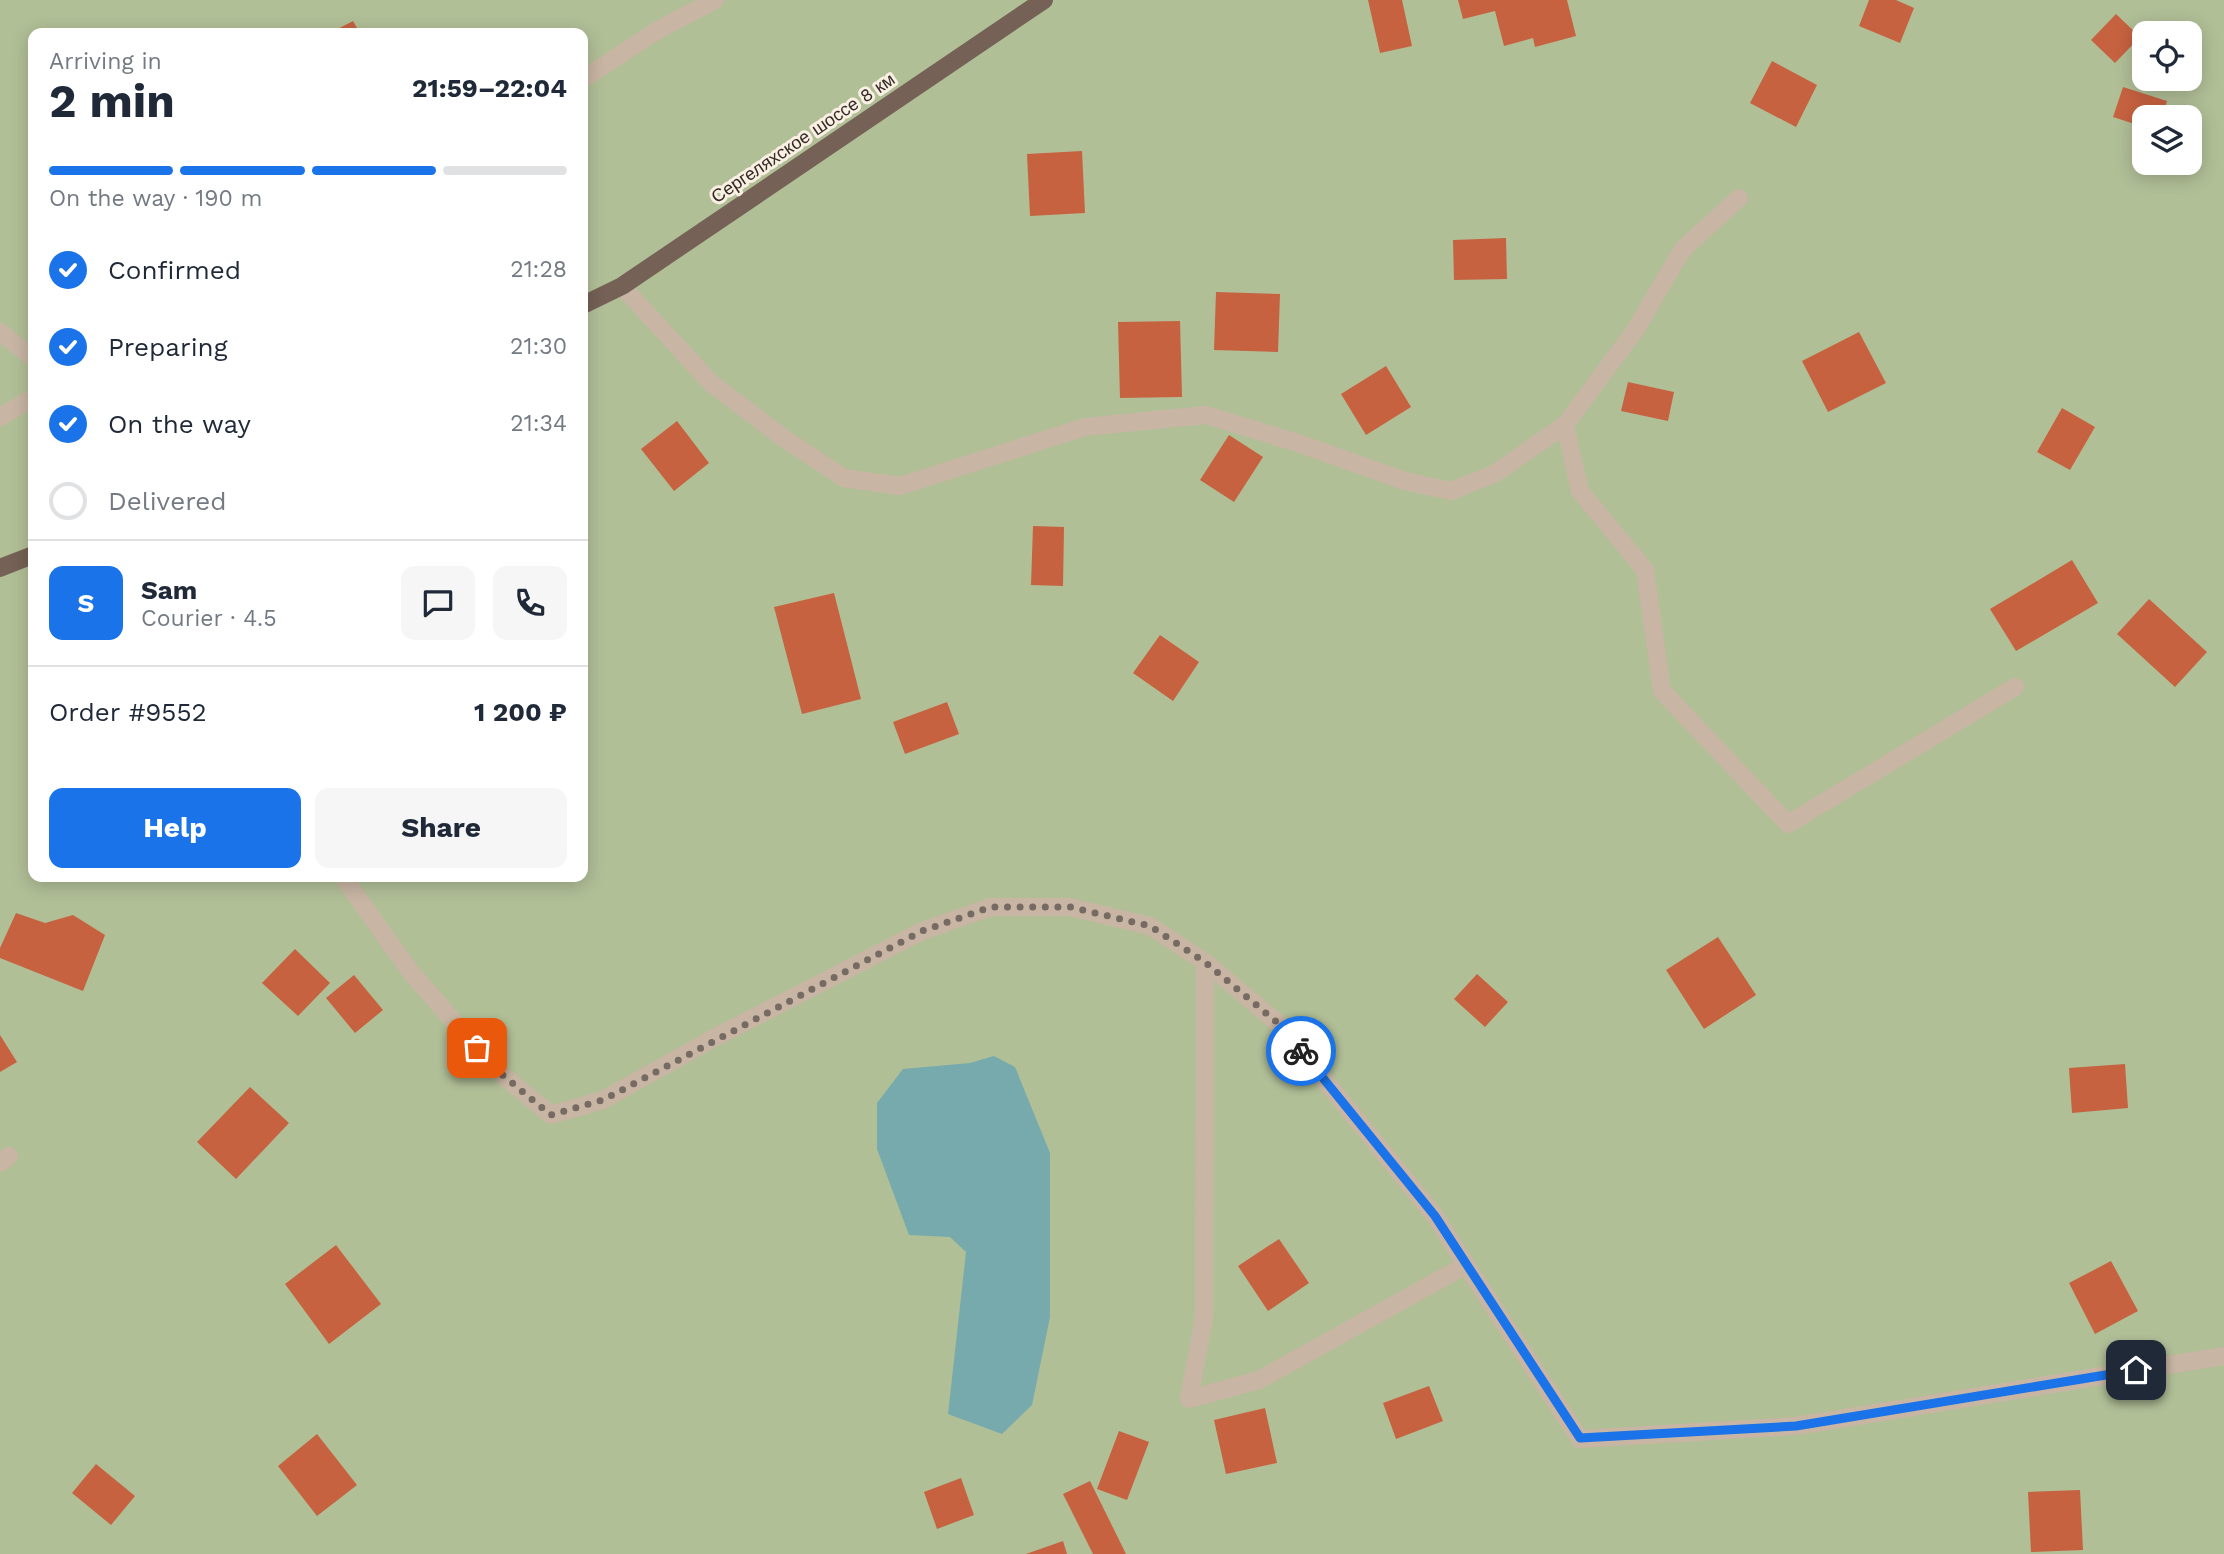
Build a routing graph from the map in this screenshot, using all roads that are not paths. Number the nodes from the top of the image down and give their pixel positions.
1 (715, 0) edge
2 (1044, 0) edge
3 (588, 76) edge
4 (1739, 198) dead end
5 (622, 286) junction
6 (588, 303) edge
7 (0, 332) edge
8 (28, 354) edge
9 (28, 401) edge
10 (0, 417) edge
11 (1565, 425) junction
12 (28, 557) edge
13 (0, 568) edge
14 (2015, 687) dead end
15 (347, 882) edge
16 (1205, 962) junction
17 (1466, 1265) junction
18 (2224, 1356) edge

1 - 3 street
2 - 5 main road, Сергеляхское шоссе 8 км
4 - 11 street
5 - 6 main road, Сергеляхское шоссе 8 км
5 - 11 street
7 - 8 street
9 - 10 street
11 - 14 street
12 - 13 main road
15 - 16 street
16 - 17 street
16 - 17 street
17 - 18 street

